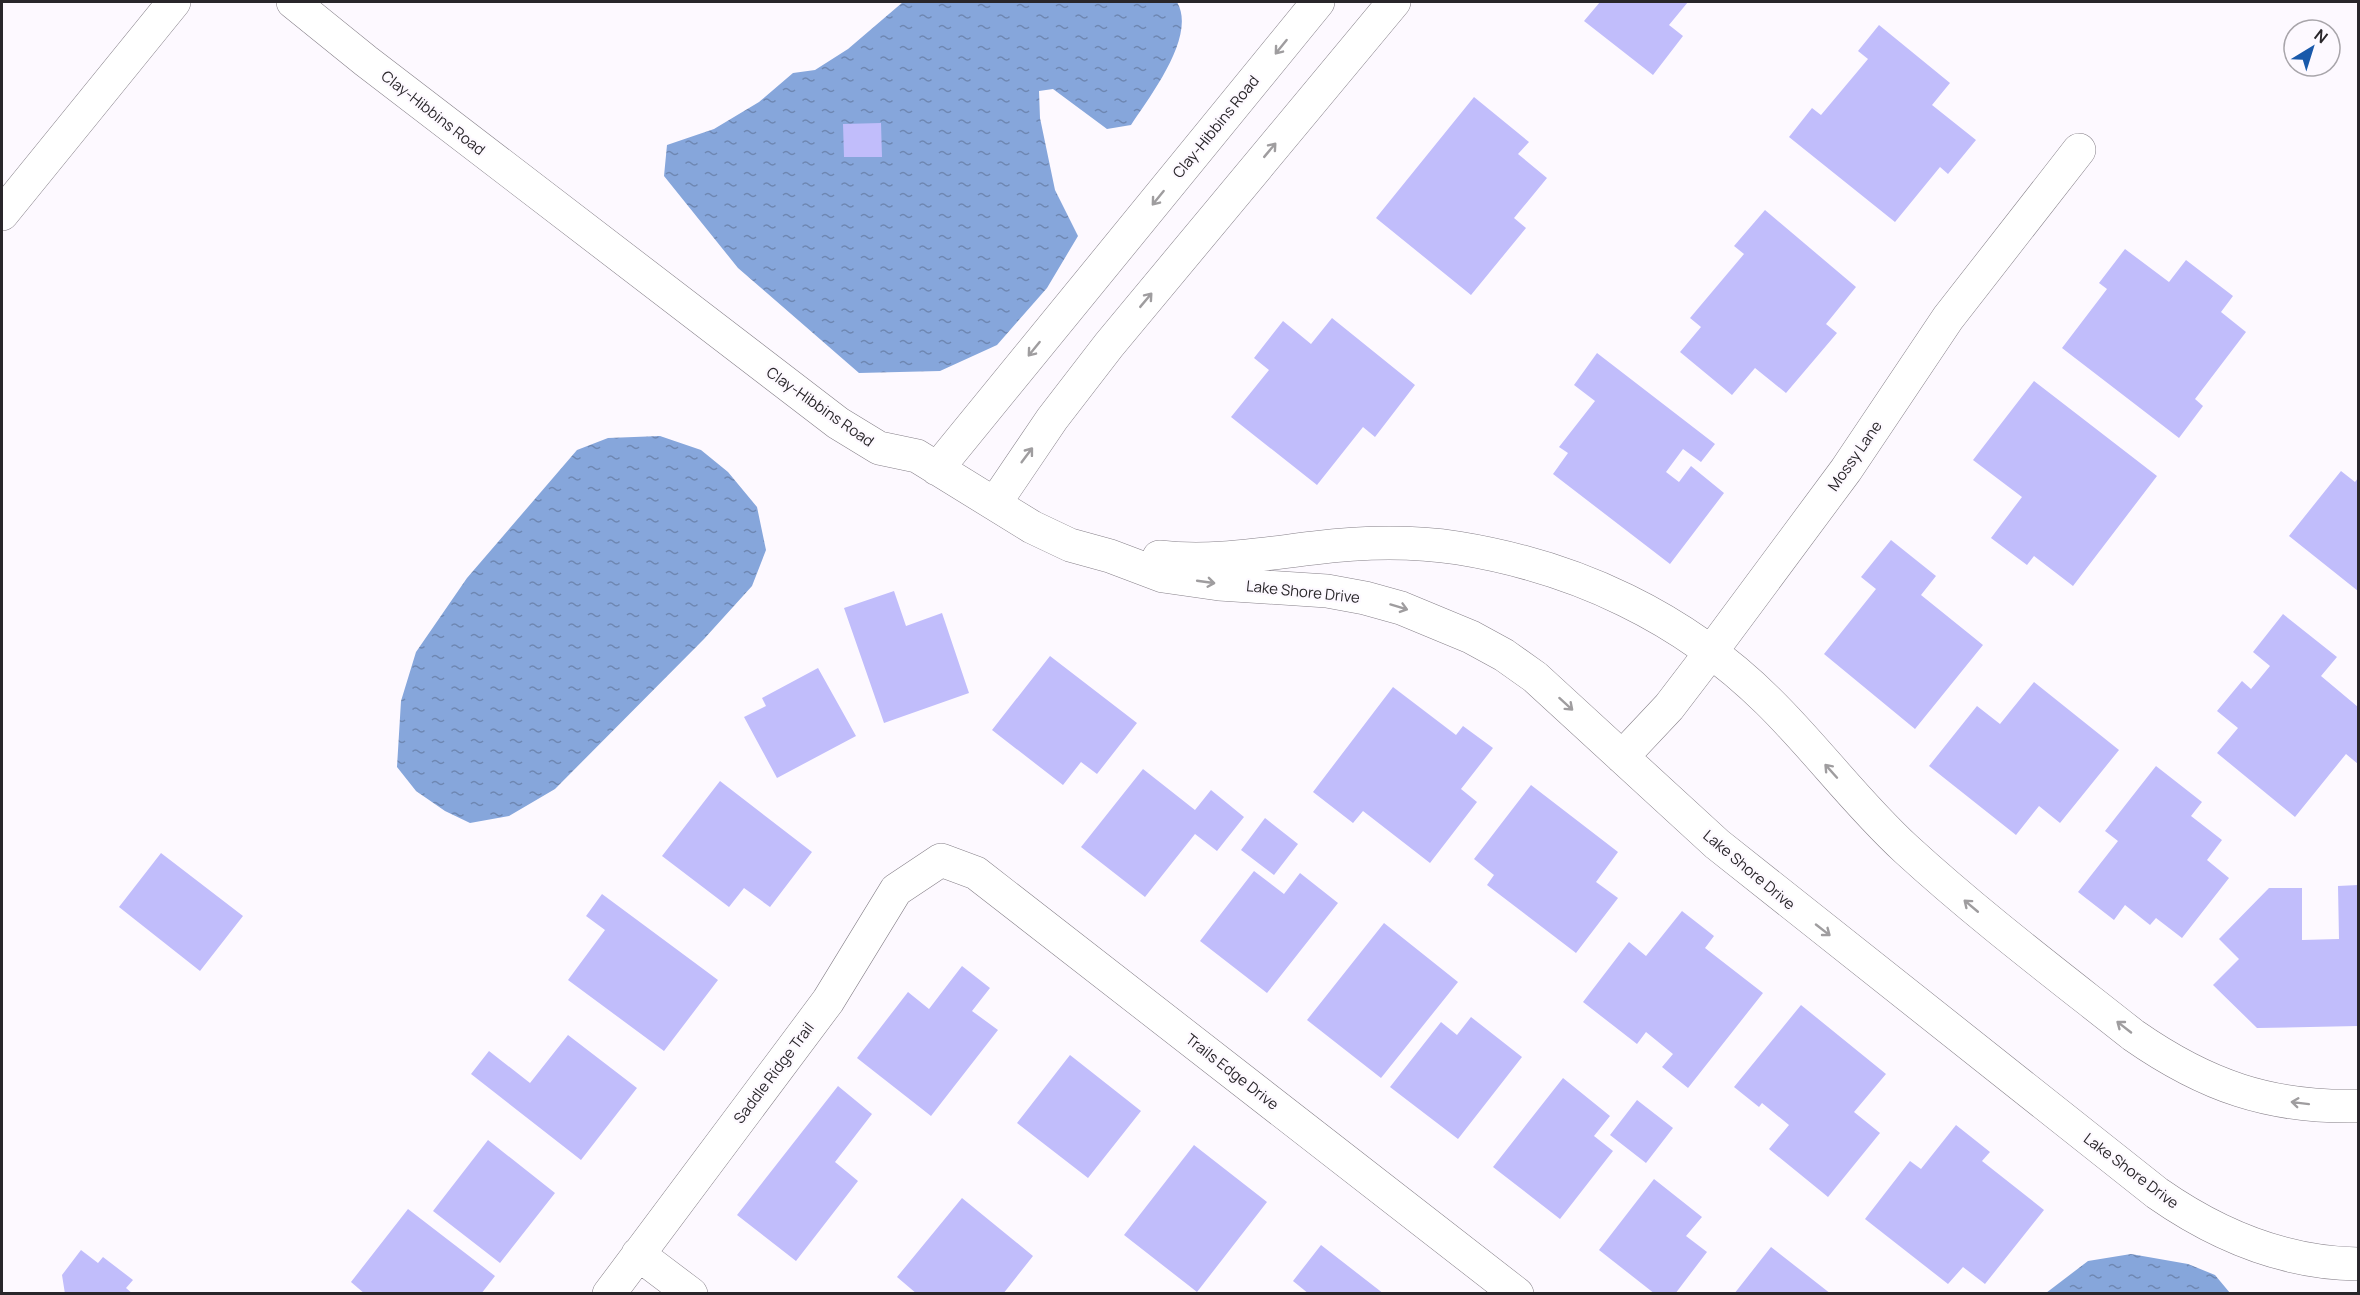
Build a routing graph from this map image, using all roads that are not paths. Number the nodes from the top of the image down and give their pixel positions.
1 (174, 2) edge
2 (293, 2) edge
3 (1318, 2) edge
4 (1394, 2) edge
5 (2079, 150) dead end
6 (2, 214) edge
7 (937, 469) junction
8 (995, 503) junction
9 (1110, 556) junction
10 (1711, 652) junction
11 (1622, 757) junction
12 (941, 860) joint
13 (2358, 1106) edge
14 (638, 1254) junction
15 (2358, 1264) edge
16 (609, 1293) edge
17 (691, 1293) edge
18 (1517, 1293) edge

1 - 6 street
2 - 7 street, Clay-Hibbins Road
3 -> 7 street, Clay-Hibbins Road
8 -> 4 street
5 - 10 street, Mossy Lane
7 - 8 street, Lake Shore Drive
8 - 9 street, Lake Shore Drive
9 - 10 street, Lake Shore Drive
9 -> 11 street, Lake Shore Drive
10 - 11 street, Mossy Lane
13 -> 10 street, Lake Shore Drive
11 -> 15 street, Lake Shore Drive
12 - 14 street, Saddle Ridge Trail
12 - 18 street, Trails Edge Drive
14 - 16 street, Saddle Ridge Trail
14 - 17 street

